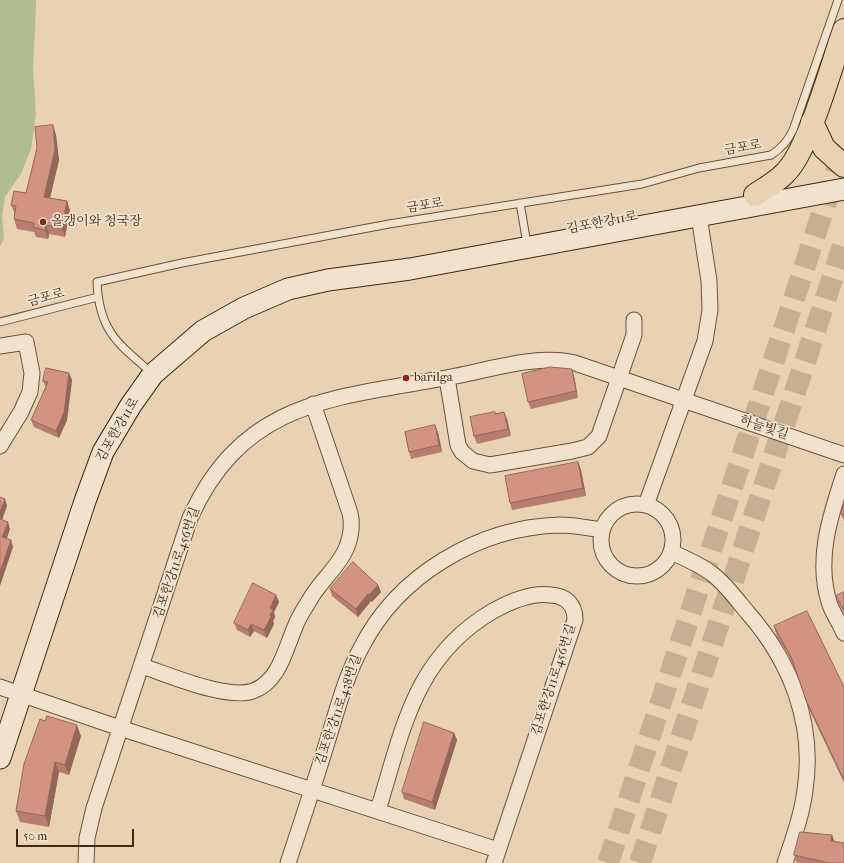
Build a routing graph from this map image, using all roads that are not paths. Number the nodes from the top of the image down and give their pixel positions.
1 (838, 0) edge
2 (844, 30) edge
3 (812, 122) junction
4 (844, 166) edge
5 (844, 178) edge
6 (844, 189) edge
7 (755, 194) junction
8 (520, 203) junction
9 (698, 216) junction
10 (526, 238) junction
11 (360, 274) junction
12 (98, 297) junction
13 (634, 320) dead end
14 (0, 322) edge
15 (0, 346) edge
16 (154, 374) junction
17 (447, 378) junction
18 (619, 379) junction
19 (684, 402) junction
20 (313, 404) junction
21 (0, 446) edge
22 (844, 455) edge
23 (844, 474) edge
24 (646, 505) junction
25 (602, 530) junction
26 (671, 552) junction
27 (844, 633) edge
28 (142, 666) junction
29 (0, 687) edge
30 (20, 694) junction
31 (120, 728) junction
32 (0, 758) edge
33 (312, 790) junction
34 (378, 810) junction
35 (496, 857) edge
36 (86, 863) edge
37 (288, 863) edge
38 (785, 863) edge

1 - 8 lane, 금포로
2 - 3 highway
3 - 4 highway
3 - 7 highway
5 - 7 main road, 김포한강11로
6 - 9 main road, 김포한강11로
7 - 10 main road, 김포한강11로
8 - 10 lane
8 - 12 lane, 금포로
9 - 11 main road, 김포한강11로
9 - 19 street
10 - 11 main road, 김포한강11로
11 - 16 main road, 김포한강11로
12 - 14 lane, 금포로
12 - 16 lane, 금포로
13 - 18 street
15 - 21 street
16 - 30 main road, 김포한강11로
17 - 18 street, 하늘빛길
17 - 18 street
17 - 20 street, 김포한강11로456번길
18 - 19 street, 하늘빛길
19 - 22 street, 하늘빛길
19 - 24 street
20 - 28 street, 김포한강11로456번길
20 - 28 street
23 - 27 street
24 - 25 street
24 - 26 street
25 - 26 street
25 - 33 street, 김포한강11로438번길
26 - 38 street
28 - 31 street, 김포한강11로456번길
29 - 30 street, 김포한강11로456번길
30 - 31 street, 김포한강11로456번길
30 - 32 main road, 김포한강11로
31 - 33 street, 김포한강11로456번길
31 - 36 street
33 - 34 street, 김포한강11로456번길
33 - 37 street, 김포한강11로438번길
34 - 35 street, 김포한강11로456번길
34 - 35 street, 김포한강11로456번길

